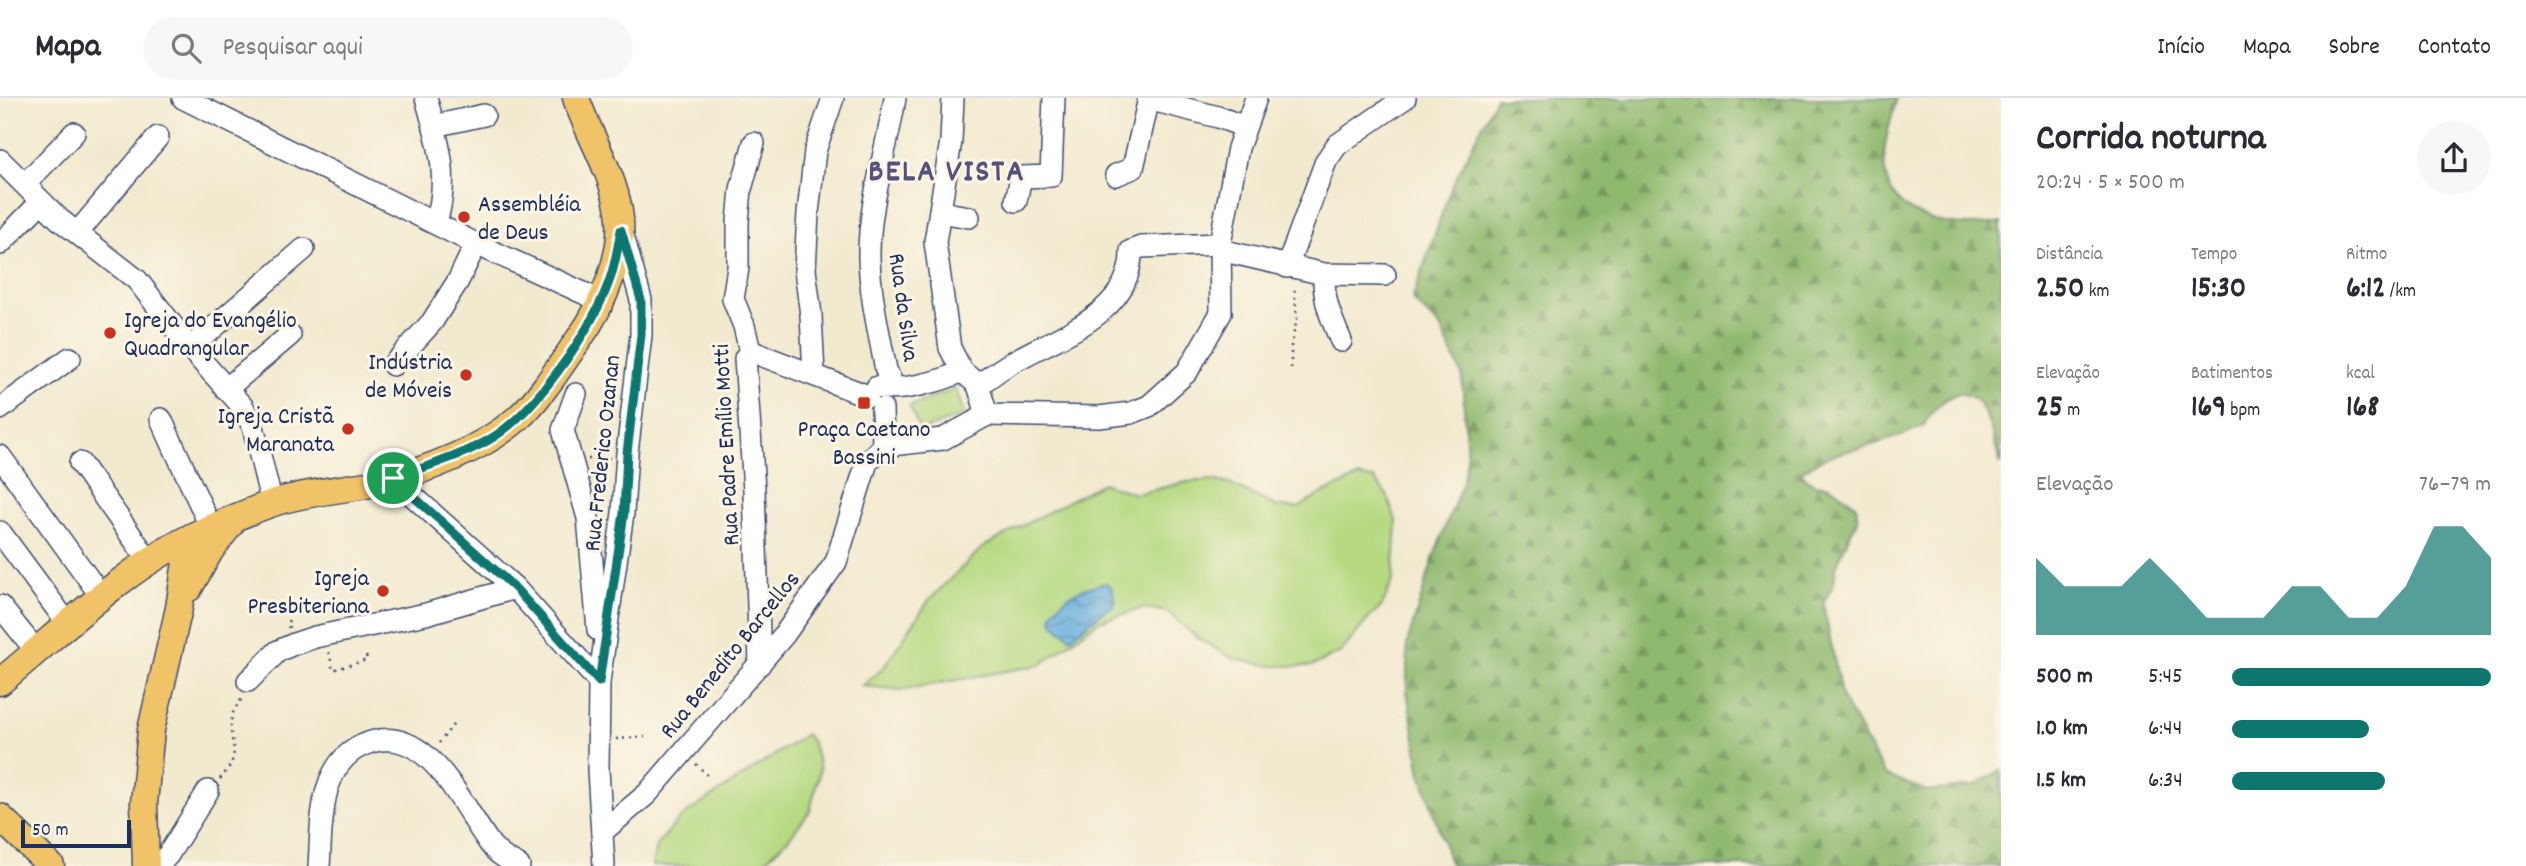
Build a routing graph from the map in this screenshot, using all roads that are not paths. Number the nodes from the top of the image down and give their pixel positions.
1 (183, 98) edge
2 (426, 98) edge
3 (576, 98) edge
4 (833, 98) edge
5 (895, 98) edge
6 (953, 98) edge
7 (1054, 98) edge
8 (1256, 98) edge
9 (1405, 98) edge
10 (1148, 99) edge
11 (484, 115) dead end
12 (434, 126) junction
13 (1245, 127) junction
14 (74, 133) dead end
15 (158, 138) dead end
16 (754, 143) dead end
17 (0, 160) edge
18 (1116, 175) dead end
19 (25, 184) junction
20 (1016, 201) dead end
21 (41, 202) junction
22 (940, 212) junction
23 (969, 217) dead end
24 (436, 223) junction
25 (621, 230) junction
26 (78, 232) junction
27 (0, 244) edge
28 (476, 244) junction
29 (1220, 247) junction
30 (304, 249) dead end
31 (1287, 267) junction
32 (1324, 274) junction
33 (1385, 275) dead end
34 (601, 301) junction
35 (290, 335) dead end
36 (1341, 341) dead end
37 (190, 348) junction
38 (750, 351) junction
39 (70, 358) dead end
40 (393, 365) dead end
41 (814, 374) junction
42 (963, 378) junction
43 (226, 389) junction
44 (882, 393) junction
45 (576, 394) dead end
46 (0, 410) edge
47 (987, 415) junction
48 (161, 419) dead end
49 (883, 446) junction
50 (0, 456) edge
51 (80, 463) dead end
52 (393, 478) junction
53 (272, 504) junction
54 (223, 524) junction
55 (0, 532) edge
56 (184, 542) junction
57 (149, 561) junction
58 (515, 588) junction
59 (101, 596) junction
60 (0, 606) edge
61 (178, 608) junction
62 (68, 624) junction
63 (37, 652) junction
64 (601, 657) junction
65 (760, 664) junction
66 (248, 681) road end
67 (0, 682) edge
68 (599, 682) junction
69 (208, 791) road end
70 (0, 817) edge
71 (602, 832) junction
72 (51, 866) edge
73 (146, 866) edge
74 (158, 866) edge
75 (319, 866) edge
76 (519, 866) edge
77 (604, 866) edge

1 - 24 street
2 - 12 street
3 - 25 main road
4 - 41 street
5 - 44 street, Rua da Silva
6 - 22 street
7 - 20 street
8 - 13 street
9 - 31 street
10 - 13 street
10 - 18 street
11 - 12 street
12 - 24 street
13 - 29 street
14 - 19 street
15 - 26 street
16 - 38 street, Rua Padre Emílio Motti
17 - 19 street
19 - 21 street
21 - 26 street
21 - 27 street
22 - 23 street
22 - 42 street
24 - 28 street
25 - 34 main road
25 - 64 street, Rua Frederico Ozanan
26 - 37 street
28 - 34 street
28 - 40 street
29 - 31 street
29 - 42 street
29 - 47 street
30 - 37 street
31 - 32 street
32 - 33 street
32 - 36 street
34 - 52 main road
35 - 43 street
37 - 43 street
38 - 41 street
38 - 65 street, Rua Padre Emílio Motti
39 - 46 street
41 - 44 street
42 - 44 street
42 - 47 street
43 - 53 street
44 - 49 street
45 - 64 street
47 - 49 street
48 - 54 street
49 - 65 street, Rua Benedito Barcellos
50 - 59 street
51 - 57 street
52 - 53 main road
52 - 58 street
53 - 54 main road
54 - 56 main road
54 - 61 main road
55 - 62 street
56 - 57 main road
56 - 61 main road
57 - 59 main road
58 - 66 street
58 - 68 street
59 - 62 main road
60 - 63 street
61 - 73 main road
62 - 63 main road
63 - 67 main road
64 - 68 street, Rua Frederico Ozanan
65 - 71 street, Rua Benedito Barcellos
68 - 71 street, Rua Frederico Ozanan
69 - 74 street
70 - 72 main road
71 - 77 street, Rua Frederico Ozanan
75 - 76 street

